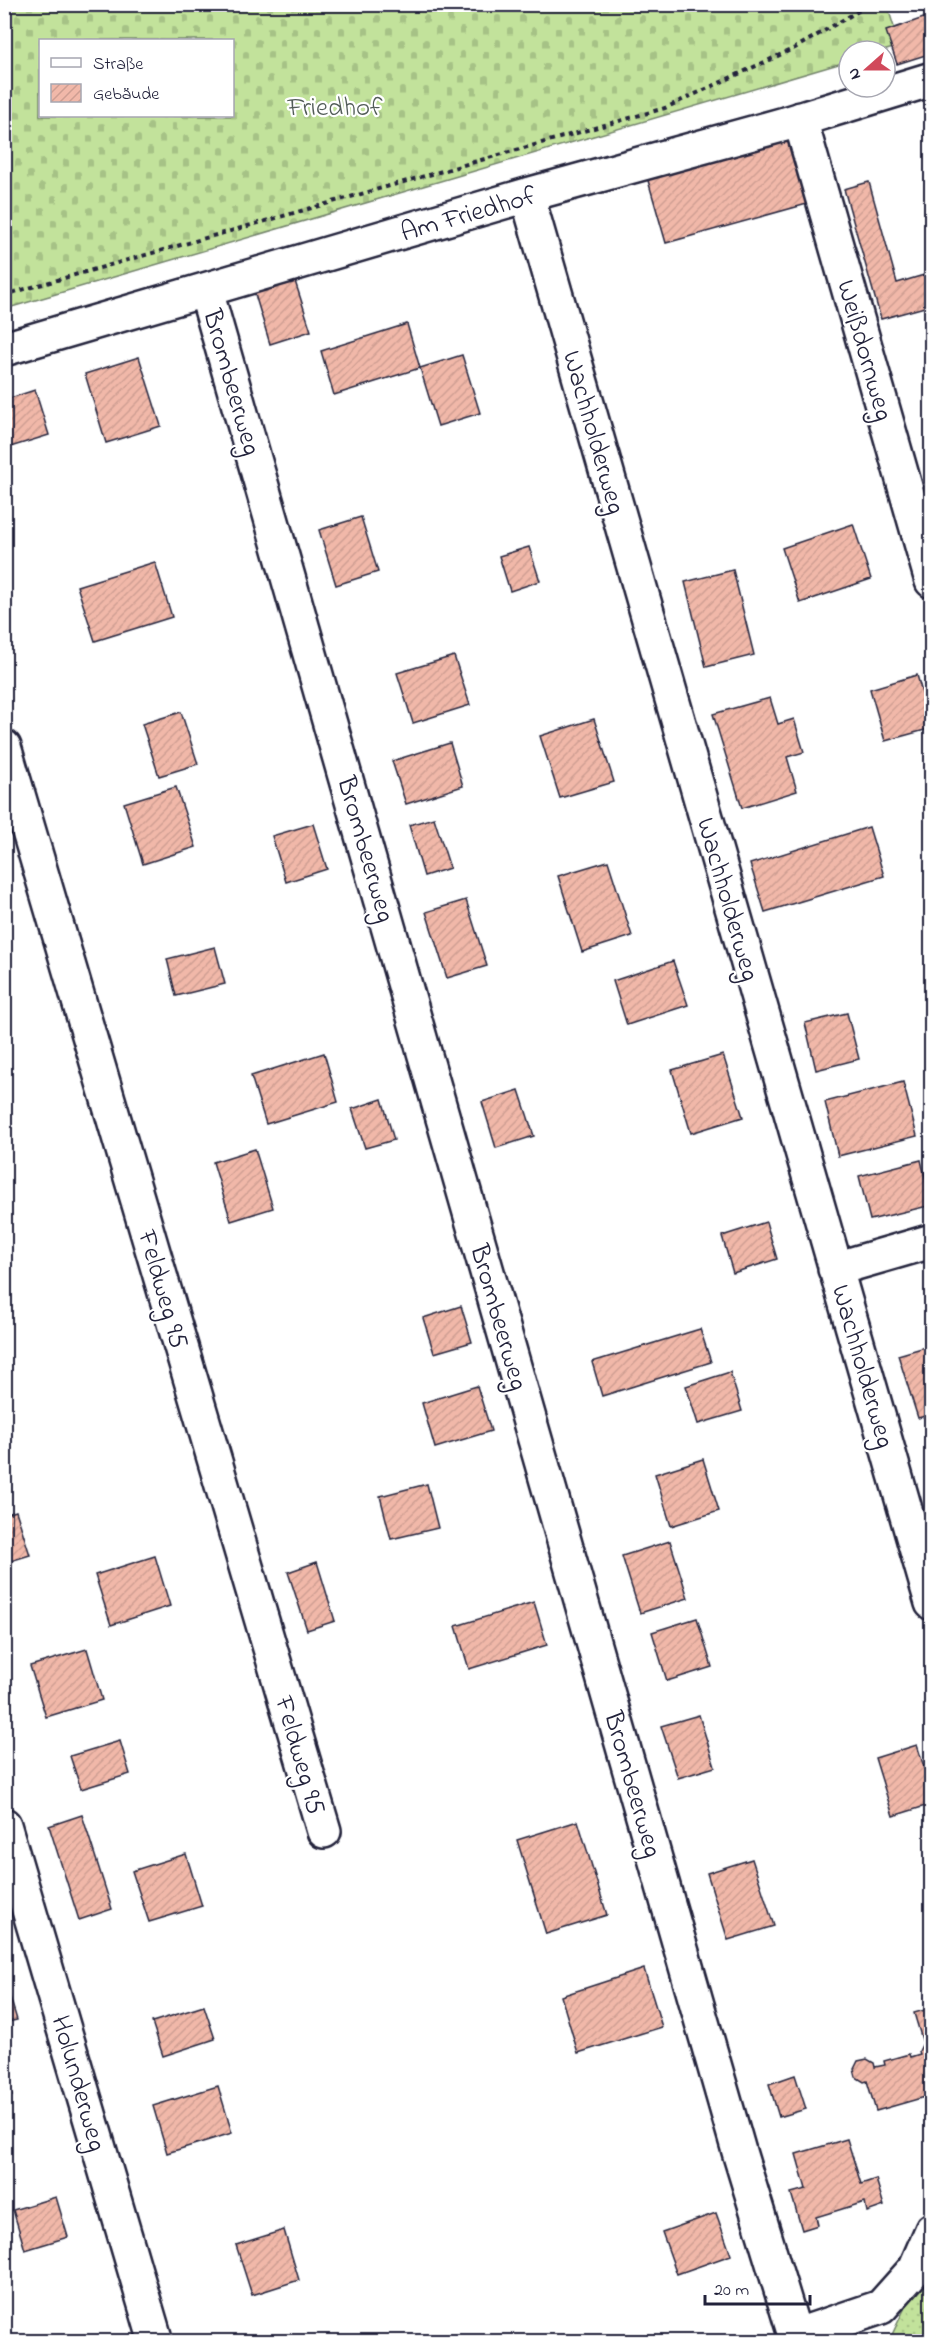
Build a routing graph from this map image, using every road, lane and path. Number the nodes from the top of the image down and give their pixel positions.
1 (873, 4) edge
2 (864, 6) edge
3 (932, 79) edge
4 (800, 119) junction
5 (527, 195) junction
6 (206, 291) junction
7 (4, 295) edge
8 (4, 348) edge
9 (932, 581) edge
10 (4, 747) edge
11 (932, 1241) edge
12 (836, 1269) junction
13 (932, 1603) edge
14 (4, 1825) edge
15 (324, 1831) dead end
16 (932, 2230) edge
17 (796, 2339) edge
18 (156, 2342) edge

1 - 2 path
2 - 7 path
3 - 4 street, Am Friedhof
4 - 5 street, Am Friedhof
4 - 9 street, Weißdornweg
5 - 6 street, Am Friedhof
5 - 12 street, Wachholderweg
6 - 8 street, Am Friedhof
6 - 17 street, Brombeerweg
10 - 15 street, Feldweg 95
11 - 12 street
12 - 13 street, Wachholderweg
14 - 18 street, Holunderweg
16 - 17 street

